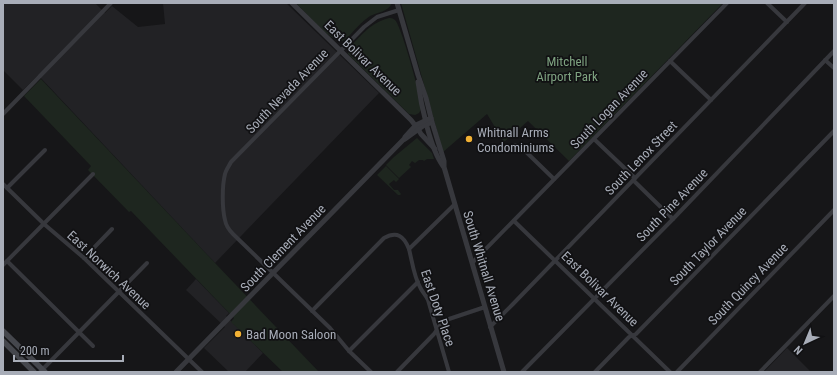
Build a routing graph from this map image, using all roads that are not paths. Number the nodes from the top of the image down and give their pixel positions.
1 (111, 3) edge
2 (292, 3) edge
3 (397, 3) edge
4 (727, 3) edge
5 (767, 3) edge
6 (805, 3) edge
7 (399, 10) junction
8 (787, 22) junction
9 (340, 51) junction
10 (834, 51) edge
11 (825, 60) junction
12 (670, 61) junction
13 (834, 68) edge
14 (711, 100) junction
15 (3, 114) edge
16 (429, 121) junction
17 (417, 127) junction
18 (834, 131) edge
19 (594, 139) junction
20 (515, 145) dead end
21 (435, 149) junction
22 (45, 150) dead end
23 (444, 167) junction
24 (93, 174) dead end
25 (554, 179) junction
26 (634, 179) junction
27 (5, 187) edge
28 (454, 205) junction
29 (834, 210) edge
30 (673, 218) junction
31 (514, 221) junction
32 (44, 224) junction
33 (112, 229) dead end
34 (409, 250) junction
35 (84, 258) junction
36 (7, 261) junction
37 (555, 261) junction
38 (147, 263) dead end
39 (472, 263) junction
40 (3, 265) edge
41 (273, 274) junction
42 (418, 282) junction
43 (119, 292) junction
44 (834, 296) edge
45 (594, 298) junction
46 (485, 307) junction
47 (312, 311) junction
48 (490, 327) junction
49 (437, 330) junction
50 (80, 332) junction
51 (632, 336) junction
52 (4, 337) edge
53 (93, 346) dead end
54 (349, 351) junction
55 (188, 360) junction
56 (43, 371) edge
57 (34, 372) edge
58 (176, 372) edge
59 (202, 372) edge
60 (371, 372) edge
61 (398, 372) edge
62 (449, 372) edge
63 (504, 372) edge
64 (522, 372) edge
65 (595, 372) edge
66 (670, 372) edge
67 (677, 372) edge
68 (760, 372) edge

1 - 15 street
2 - 9 street, East Bolivar Avenue
3 - 7 street, South Whitnall Avenue
4 - 12 street, South Logan Avenue
5 - 8 street
6 - 8 street, South Lenox Street
7 - 9 street, South Nevada Avenue
7 - 16 street, South Whitnall Avenue
8 - 14 street, South Lenox Street
9 - 17 street, East Bolivar Avenue
9 - 41 street, South Nevada Avenue
10 - 11 street, South Pine Avenue
11 - 13 street
11 - 30 street, South Pine Avenue
12 - 14 street
12 - 19 street, South Logan Avenue
14 - 26 street, South Lenox Street
16 - 17 street, South Clement Avenue
16 - 21 street, South Whitnall Avenue
16 - 23 street, South Whitnall Avenue
17 - 21 street, East Bolivar Avenue
17 - 41 street, South Clement Avenue
18 - 51 street, South Taylor Avenue
19 - 25 street, South Logan Avenue
19 - 26 street
20 - 25 street
21 - 23 street, South Whitnall Avenue
22 - 27 street
23 - 28 street, South Whitnall Avenue
24 - 32 street
25 - 31 street, South Logan Avenue
26 - 30 street
26 - 37 street, South Lenox Street
27 - 32 street, East Norwich Avenue
28 - 34 street
28 - 39 street, South Whitnall Avenue
29 - 67 street, South Quincy Avenue
30 - 45 street, South Pine Avenue
31 - 37 street, East Bolivar Avenue
31 - 39 street, South Logan Avenue
32 - 35 street, East Norwich Avenue
32 - 36 street
33 - 35 street
34 - 42 street, East Doty Place
34 - 47 street
35 - 43 street, East Norwich Avenue
36 - 40 street
36 - 50 street
37 - 45 street, East Bolivar Avenue
37 - 48 street, South Lenox Street
38 - 43 street
39 - 46 street, South Whitnall Avenue
41 - 47 street
41 - 55 street, South Clement Avenue
42 - 49 street, East Doty Place
42 - 54 street
43 - 50 street
43 - 55 street, East Norwich Avenue
44 - 68 street
45 - 51 street, East Bolivar Avenue
45 - 64 street, South Pine Avenue
46 - 48 street, South Whitnall Avenue
46 - 49 street
47 - 54 street
48 - 63 street, South Whitnall Avenue
49 - 61 street
49 - 62 street, East Doty Place
50 - 53 street
50 - 56 street
51 - 65 street, South Taylor Avenue
51 - 66 street, East Bolivar Avenue
52 - 56 main road
52 - 57 main road
54 - 60 street
55 - 58 street, South Clement Avenue
55 - 59 street, East Norwich Avenue

